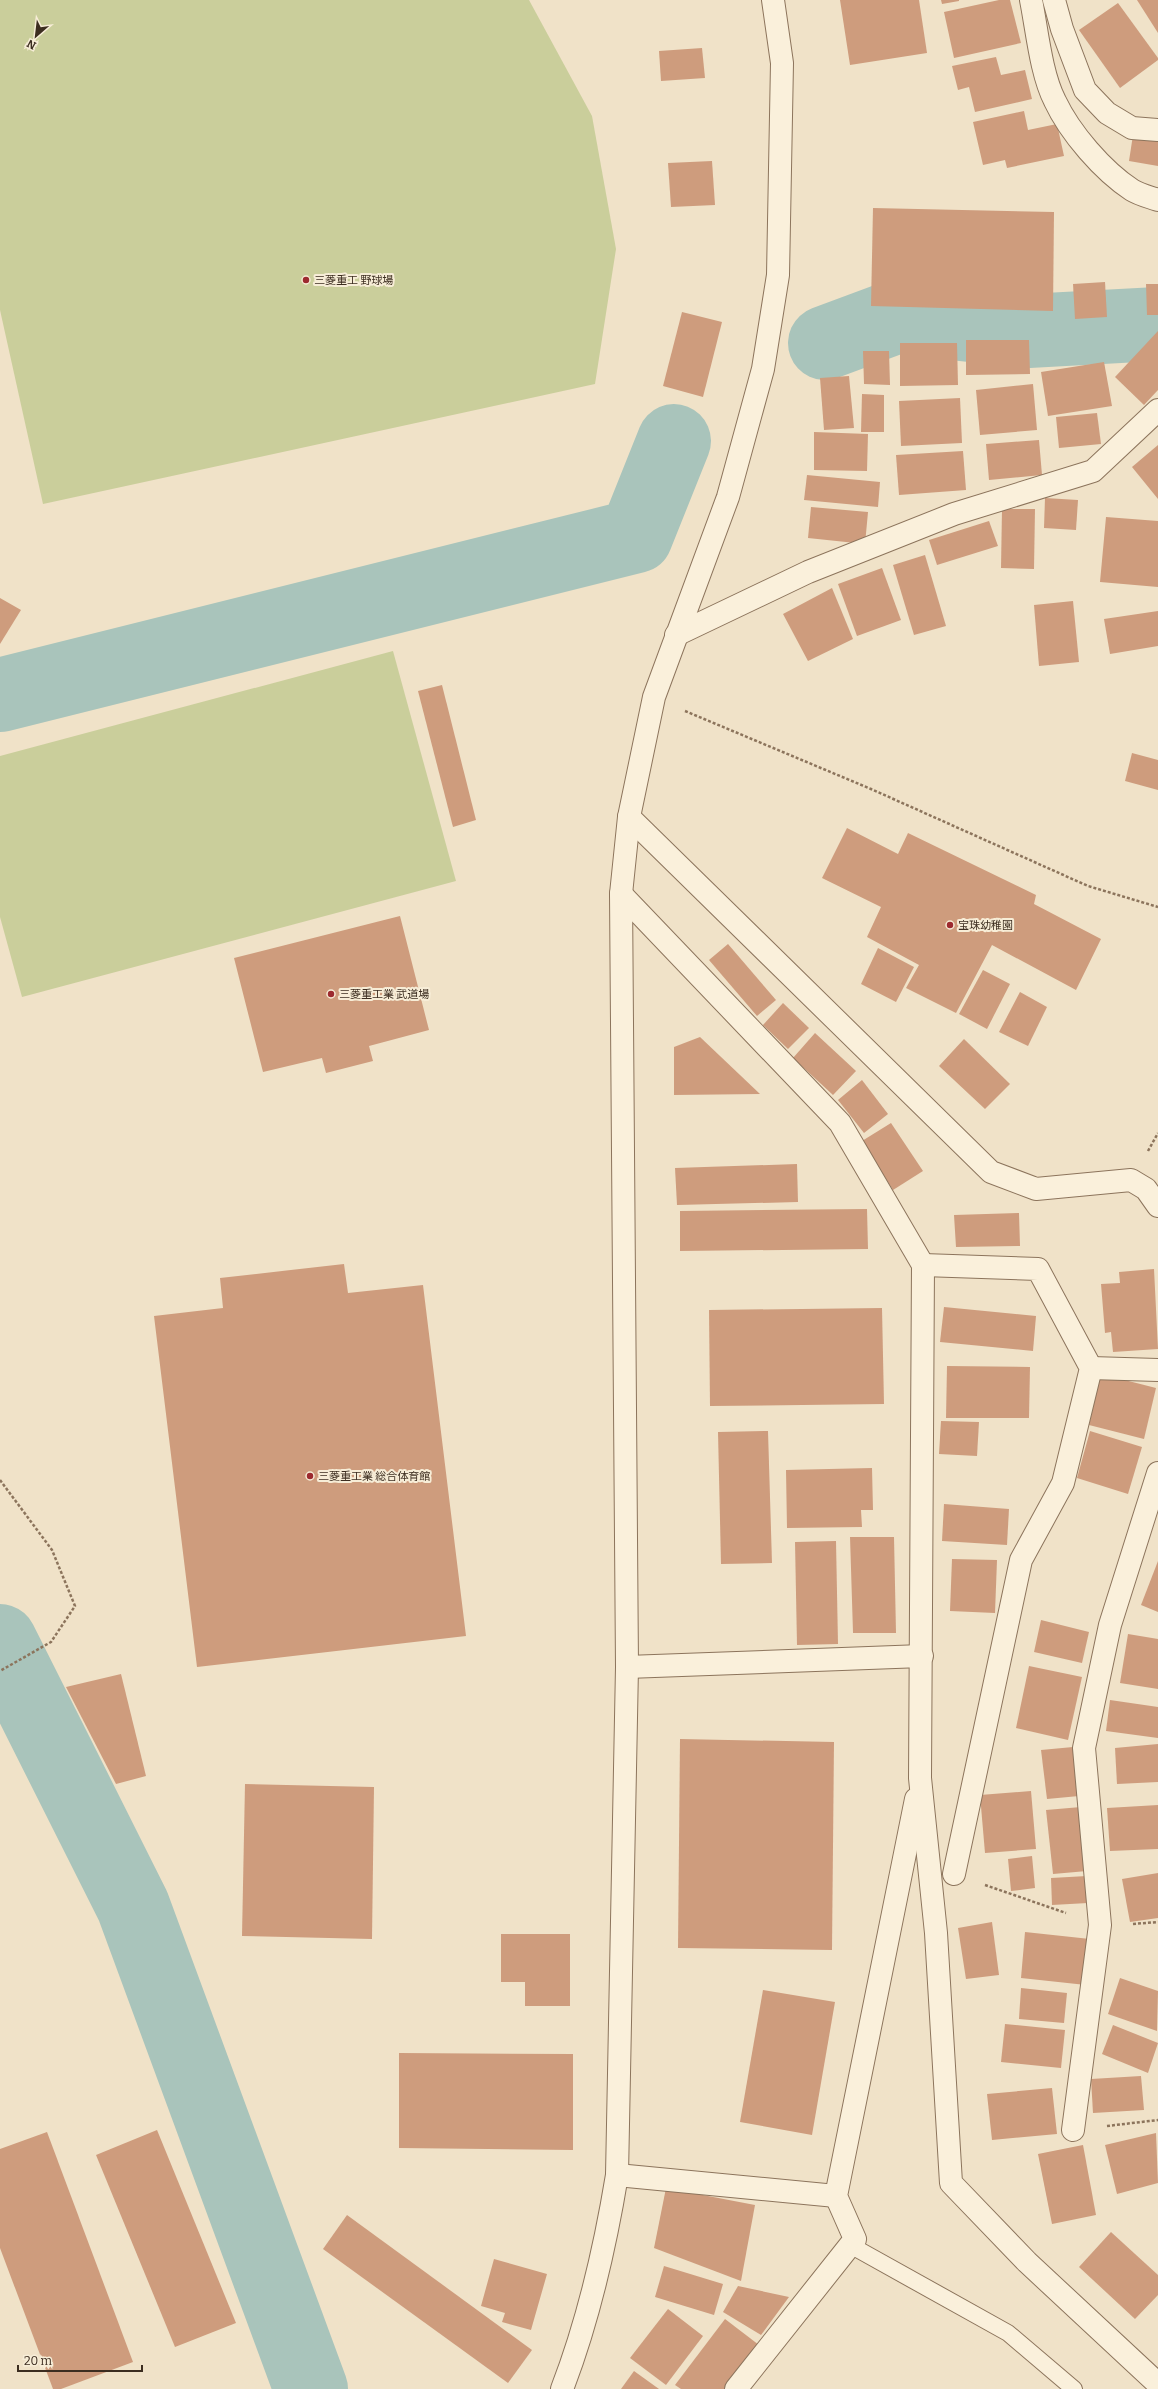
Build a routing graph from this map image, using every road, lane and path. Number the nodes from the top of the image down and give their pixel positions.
1 (773, 0) edge
2 (1031, 0) edge
3 (1054, 0) edge
4 (1158, 130) edge
5 (1158, 200) edge
6 (1158, 410) edge
7 (676, 635) junction
8 (654, 698) junction
9 (629, 817) junction
10 (621, 894) junction
11 (1158, 907) edge
12 (1158, 1206) edge
13 (923, 1265) junction
14 (1091, 1368) junction
15 (1158, 1370) edge
16 (1158, 1473) edge
17 (0, 1480) edge
18 (922, 1656) junction
19 (627, 1667) junction
20 (0, 1671) edge
21 (920, 1778) junction
22 (954, 1874) joint
23 (1158, 1922) edge
24 (1100, 1925) junction
25 (1158, 2120) edge
26 (1073, 2130) joint
27 (617, 2175) junction
28 (836, 2196) junction
29 (850, 2245) junction
30 (1158, 2384) edge
31 (562, 2389) edge
32 (736, 2389) edge
33 (1074, 2389) edge

1 - 7 street
2 - 5 street
3 - 4 street
6 - 7 street
7 - 8 street
8 - 9 street
8 - 11 path
9 - 10 street
9 - 12 street
10 - 13 street
10 - 19 street
13 - 14 street
13 - 18 street
14 - 15 street
14 - 22 street
16 - 24 street
17 - 20 path
18 - 19 street
18 - 21 street
19 - 27 street
21 - 28 street
21 - 30 street
22 - 24 path
23 - 24 path
24 - 26 street
25 - 26 path
27 - 28 street
27 - 31 street
28 - 29 street
29 - 32 street
29 - 33 lane

